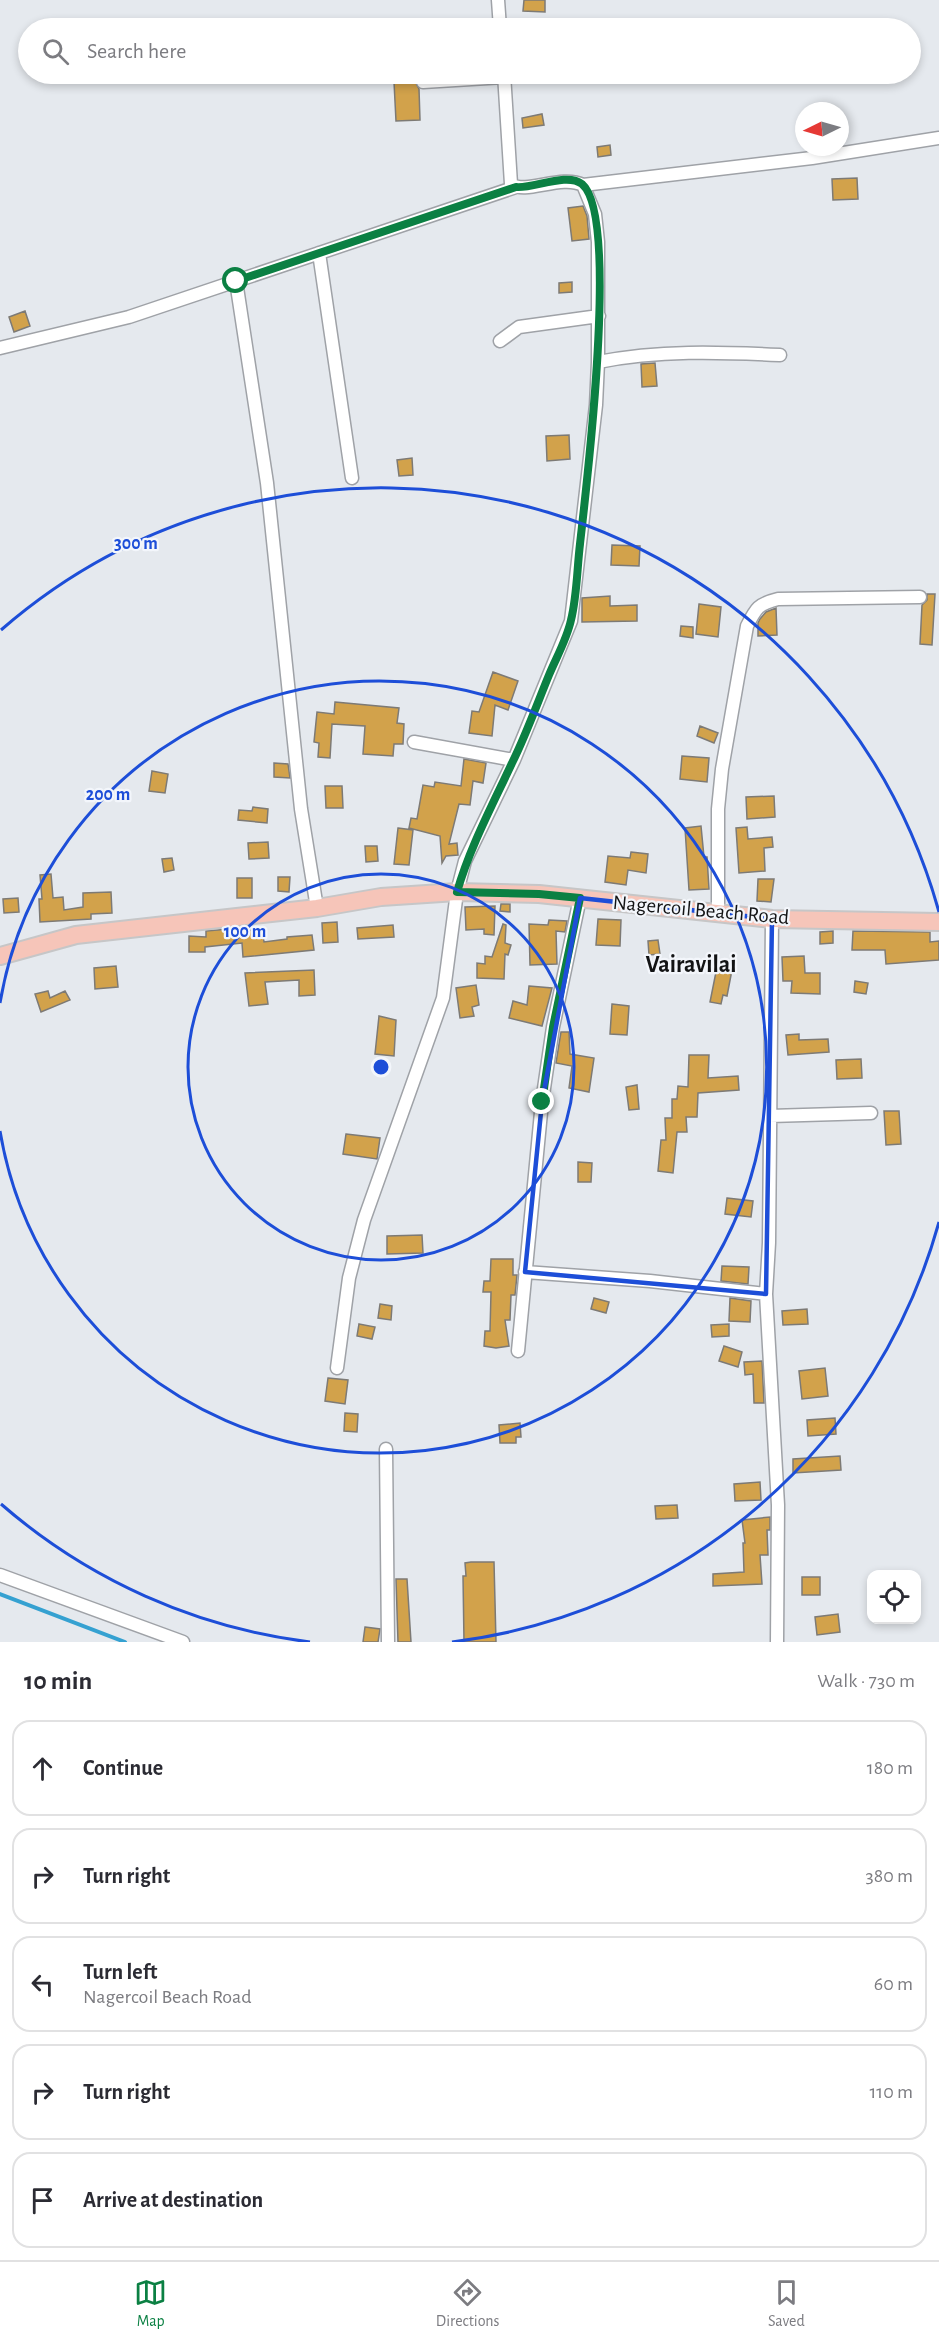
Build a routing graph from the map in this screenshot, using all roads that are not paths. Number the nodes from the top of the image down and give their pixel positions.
1 (498, 0) edge
2 (499, 18) edge
3 (504, 84) edge
4 (939, 138) edge
5 (583, 185) junction
6 (516, 187) junction
7 (319, 253) junction
8 (236, 281) junction
9 (599, 316) junction
10 (500, 341) dead end
11 (0, 348) edge
12 (780, 356) dead end
13 (598, 362) junction
14 (352, 478) dead end
15 (920, 597) dead end
16 (414, 742) dead end
17 (514, 760) junction
18 (457, 892) junction
19 (580, 898) junction
20 (317, 908) junction
21 (718, 914) junction
22 (772, 919) junction
23 (939, 922) edge
24 (0, 956) edge
25 (872, 1113) dead end
26 (770, 1116) junction
27 (525, 1272) junction
28 (766, 1294) junction
29 (518, 1351) dead end
30 (337, 1368) dead end
31 (386, 1449) dead end
32 (0, 1575) edge
33 (183, 1642) edge
34 (388, 1642) edge
35 (777, 1642) edge

1 - 2 street
3 - 6 street
4 - 5 street
5 - 6 street
5 - 9 street
6 - 7 street
7 - 8 street
7 - 14 street
8 - 11 street
8 - 20 street
9 - 10 street
9 - 13 street
12 - 13 street
13 - 17 street
15 - 21 street
16 - 17 street
17 - 18 street
18 - 19 main road, Nagercoil Beach Road
18 - 20 main road, Nagercoil Beach Road
18 - 30 street
19 - 21 main road, Nagercoil Beach Road
19 - 27 street
20 - 24 main road, Nagercoil Beach Road
21 - 22 main road, Nagercoil Beach Road
22 - 23 main road, Nagercoil Beach Road
22 - 26 street
25 - 26 street
26 - 28 street
27 - 28 street
27 - 29 street
28 - 35 street
31 - 34 street
32 - 33 street

